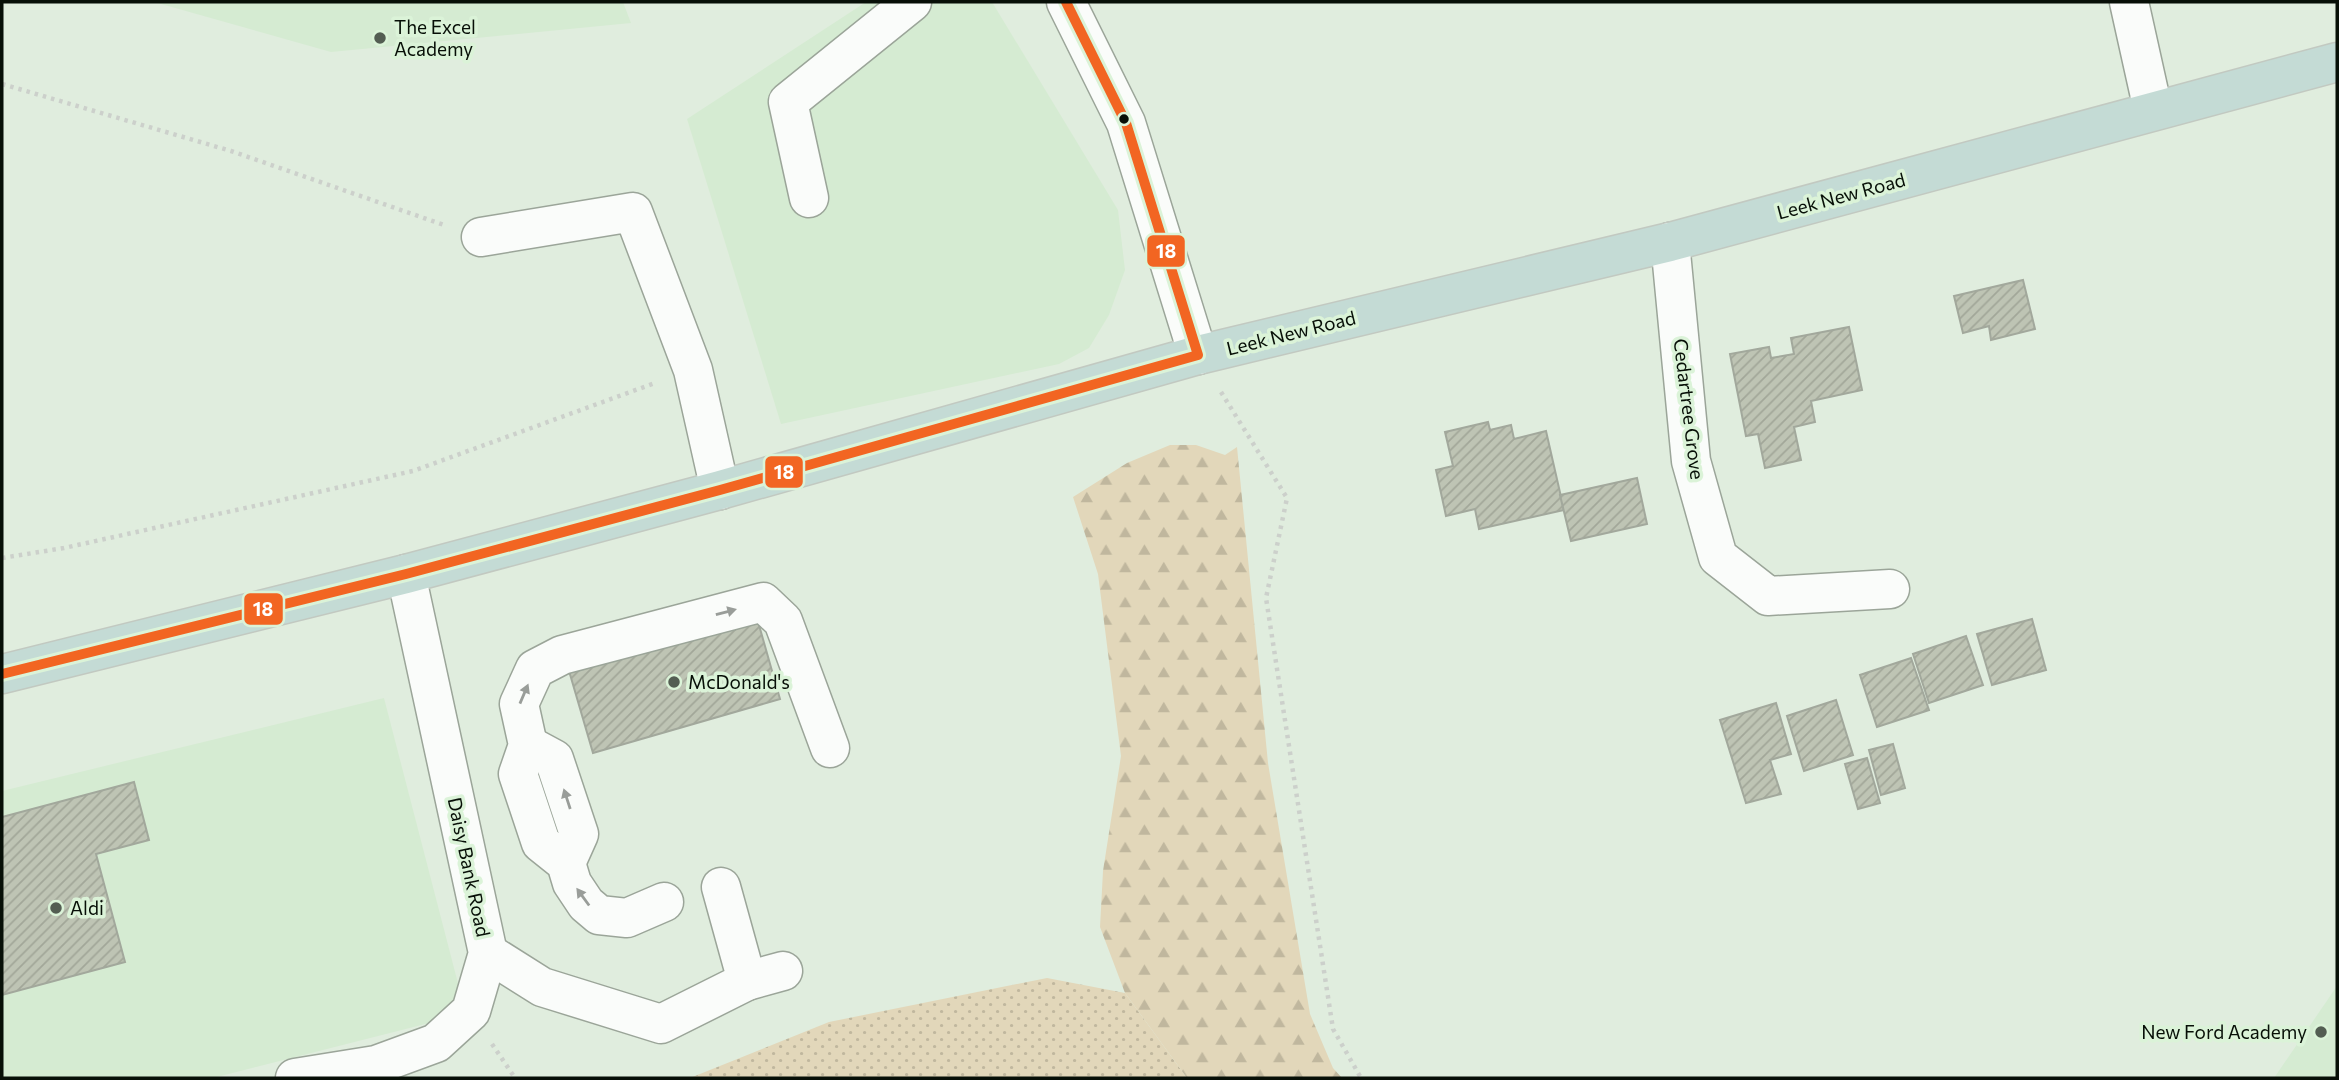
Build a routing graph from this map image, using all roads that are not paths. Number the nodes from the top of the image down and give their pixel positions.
1 (912, 2) edge
2 (1066, 2) edge
3 (2129, 2) edge
4 (2337, 62) edge
5 (2153, 110) junction
6 (809, 198) dead end
7 (481, 237) road end
8 (1670, 242) junction
9 (1198, 355) junction
10 (720, 490) junction
11 (406, 574) junction
12 (1890, 589) dead end
13 (2, 674) edge
14 (830, 748) dead end
15 (721, 887) dead end
16 (664, 902) dead end
17 (488, 953) junction
18 (783, 971) dead end
19 (747, 981) junction
20 (295, 1078) edge

1 - 6 street
2 - 9 street
3 - 5 street
4 - 5 highway, Leek New Road
5 - 8 highway, Leek New Road
7 - 10 street
8 - 9 highway, Leek New Road
8 - 12 street, Cedartree Grove
9 - 10 highway, Leek New Road
10 - 11 highway, Leek New Road
11 - 13 highway, Leek New Road
11 - 17 street, Daisy Bank Road
16 -> 14 street
15 - 19 street
17 - 19 street
17 - 20 street, Daisy Bank Road
18 - 19 street

